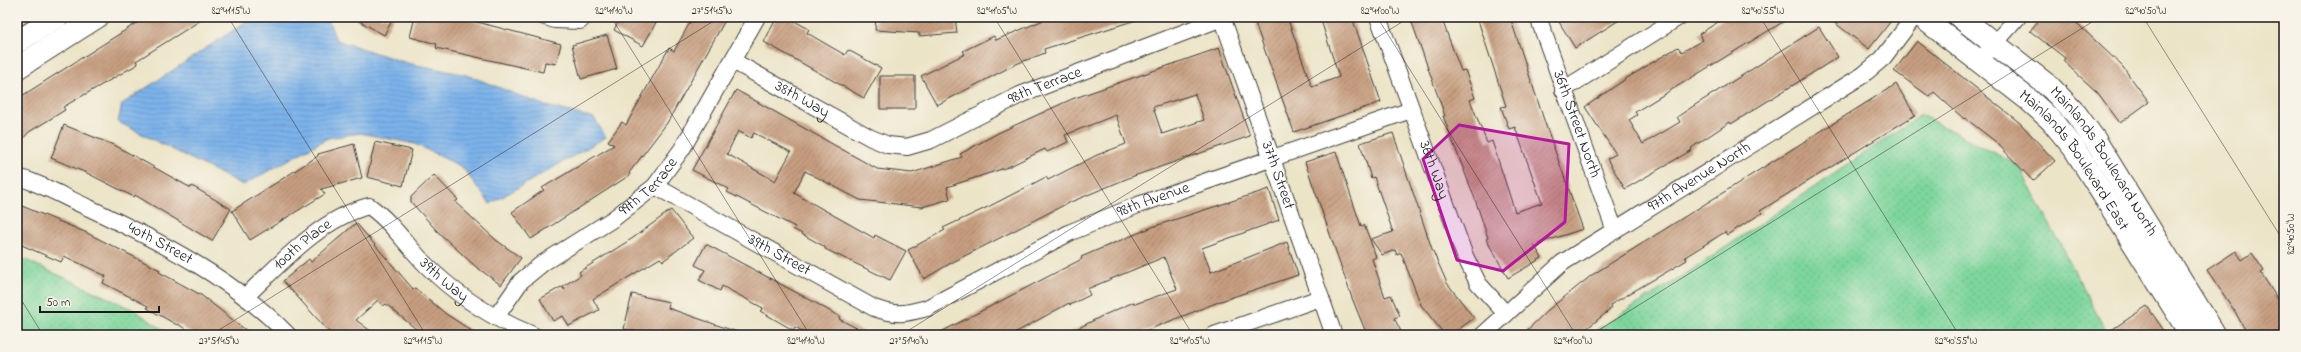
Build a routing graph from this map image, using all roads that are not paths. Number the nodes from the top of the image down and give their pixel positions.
1 (57, 17) edge
2 (97, 17) edge
3 (545, 17) edge
4 (757, 17) edge
5 (1222, 17) edge
6 (1378, 17) edge
7 (1538, 17) edge
8 (1679, 17) edge
9 (1914, 17) edge
10 (1922, 17) edge
11 (1960, 17) edge
12 (2018, 17) edge
13 (582, 19) edge
14 (17, 42) edge
15 (1994, 44) junction
16 (733, 61) junction
17 (1978, 62) junction
18 (17, 68) edge
19 (1563, 90) junction
20 (1411, 110) junction
21 (871, 138) joint
22 (1271, 158) junction
23 (17, 177) edge
24 (654, 186) junction
25 (369, 206) joint
26 (1615, 230) junction
27 (245, 297) junction
28 (1320, 298) junction
29 (906, 313) joint
30 (1506, 314) junction
31 (496, 317) junction
32 (288, 335) edge
33 (533, 335) edge
34 (1214, 335) edge
35 (1334, 335) edge
36 (1482, 335) edge
37 (2192, 335) edge
38 (2215, 335) edge

1 - 14 street
2 - 18 street
3 - 13 street
4 - 16 street, 99th Terrace
5 - 21 street, 98th Terrace
5 - 22 street, 37th Street
6 - 20 street, 36th Way
7 - 19 street, 36th Street North
8 - 19 street
9 - 26 street, 97th Avenue North
10 - 17 street, Mainlands Boulevard East
11 - 15 street, Mainlands Boulevard North
12 - 15 street
15 - 17 street
15 - 38 street, Mainlands Boulevard North
16 - 21 street, 38th Way
16 - 24 street, 99th Terrace
17 - 37 street, Mainlands Boulevard East
19 - 26 street, 36th Street North
20 - 22 street, 98th Avenue
20 - 30 street, 36th Way
22 - 28 street, 37th Street
22 - 29 street, 98th Avenue
23 - 27 street, 40th Street
24 - 29 street, 39th Street
24 - 31 street, 99th Terrace
25 - 27 street, 100th Place
25 - 31 street, 39th Way
26 - 30 street, 97th Avenue North
27 - 32 street, 40th Street
28 - 34 street
28 - 35 street, 37th Street
30 - 36 street, 97th Avenue North
31 - 33 street, 39th Way

